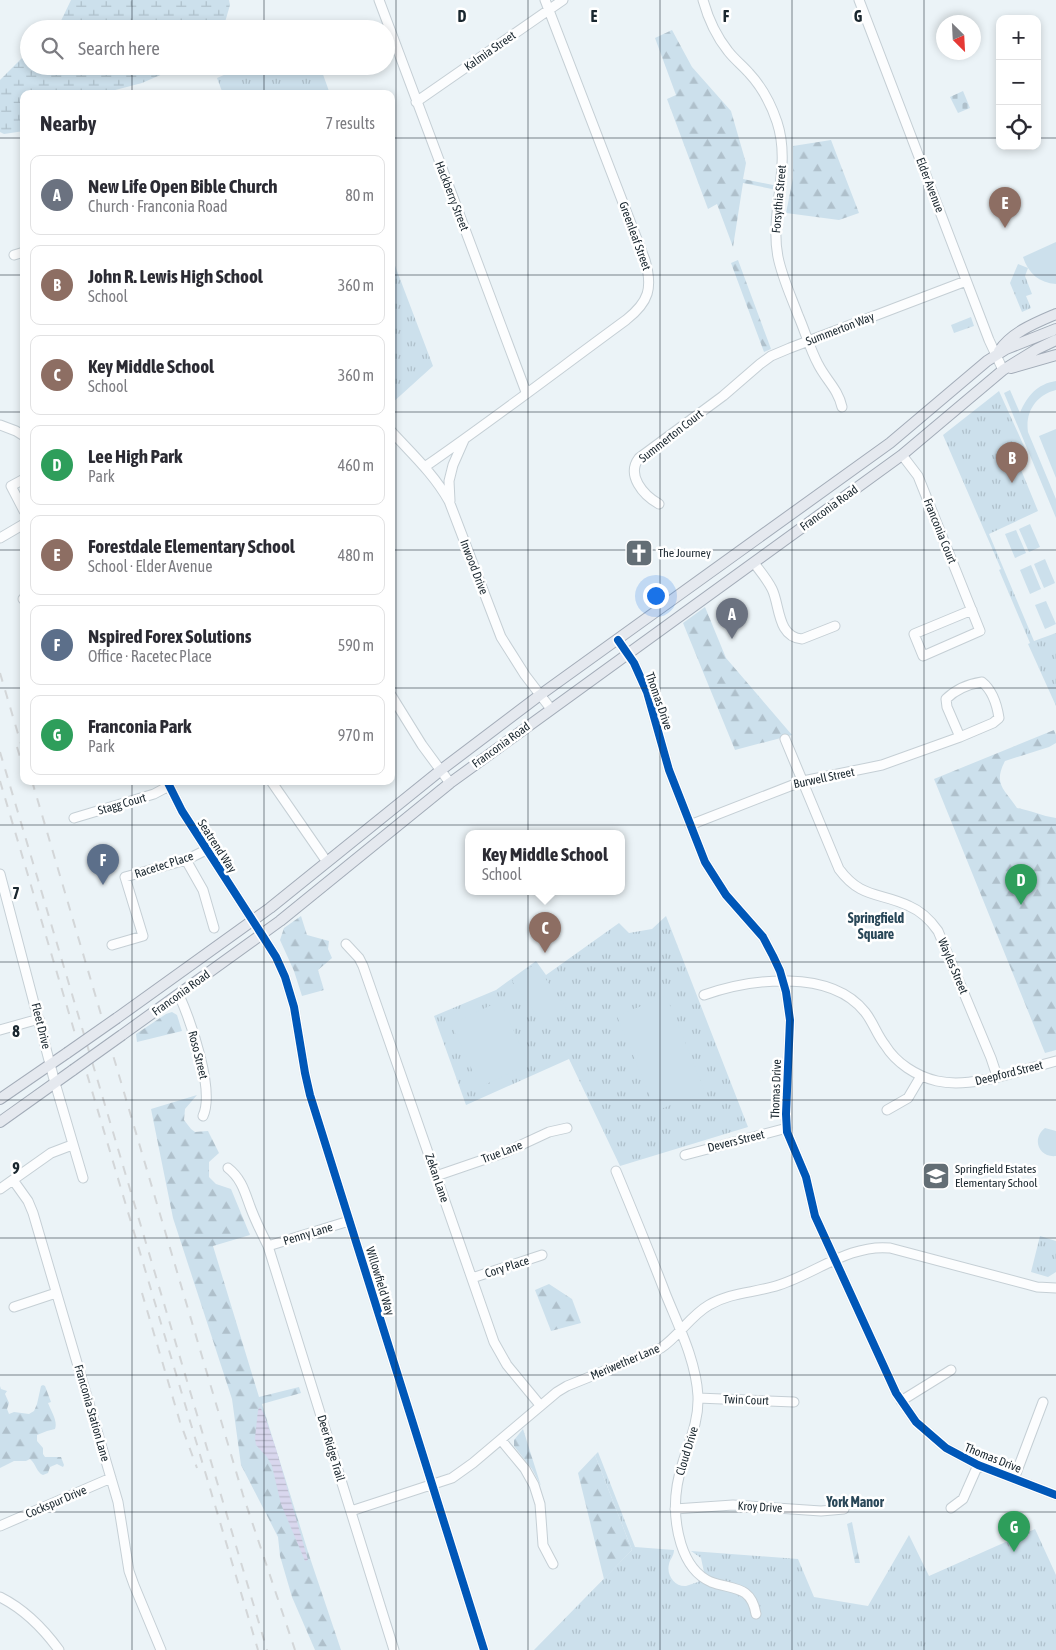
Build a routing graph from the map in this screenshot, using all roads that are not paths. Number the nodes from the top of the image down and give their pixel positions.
1 (379, 0) edge
2 (545, 0) edge
3 (563, 0) edge
4 (703, 0) edge
5 (859, 0) edge
6 (549, 10) junction
7 (386, 20) edge
8 (395, 44) edge
9 (416, 102) junction
10 (20, 253) edge
11 (14, 255) dead end
12 (966, 281) junction
13 (1056, 314) edge
14 (1056, 329) edge
15 (1056, 340) edge
16 (808, 341) junction
17 (996, 355) junction
18 (1056, 355) edge
19 (1003, 370) junction
20 (526, 392) junction
21 (723, 396) joint
22 (842, 407) dead end
23 (0, 425) edge
24 (20, 434) edge
25 (395, 435) edge
26 (464, 439) junction
27 (902, 455) junction
28 (426, 466) junction
29 (20, 481) edge
30 (20, 503) edge
31 (450, 503) junction
32 (658, 504) dead end
33 (20, 526) edge
34 (0, 538) edge
35 (754, 563) junction
36 (715, 569) junction
37 (722, 586) junction
38 (972, 610) junction
39 (835, 626) dead end
40 (618, 640) junction
41 (628, 654) junction
42 (540, 695) junction
43 (395, 702) edge
44 (551, 709) junction
45 (960, 737) junction
46 (785, 739) dead end
47 (441, 770) junction
48 (803, 781) junction
49 (450, 783) junction
50 (167, 785) edge
51 (169, 785) edge
52 (274, 785) edge
53 (74, 818) dead end
54 (690, 824) junction
55 (206, 850) junction
56 (186, 860) junction
57 (327, 862) junction
58 (0, 874) edge
59 (253, 920) junction
60 (214, 928) dead end
61 (262, 935) junction
62 (346, 944) dead end
63 (112, 945) dead end
64 (783, 981) junction
65 (179, 995) junction
66 (704, 995) dead end
67 (39, 1019) junction
68 (0, 1030) edge
69 (1056, 1061) edge
70 (50, 1065) junction
71 (921, 1076) junction
72 (997, 1076) junction
73 (55, 1083) junction
74 (0, 1099) edge
75 (887, 1110) dead end
76 (204, 1116) dead end
77 (0, 1122) edge
78 (568, 1128) dead end
79 (786, 1128) junction
80 (72, 1145) junction
81 (685, 1155) dead end
82 (228, 1168) dead end
83 (616, 1171) dead end
84 (436, 1176) junction
85 (83, 1178) dead end
86 (13, 1180) junction
87 (0, 1189) edge
88 (349, 1221) junction
89 (268, 1246) junction
90 (542, 1255) dead end
91 (835, 1260) junction
92 (472, 1278) junction
93 (1056, 1288) edge
94 (56, 1293) junction
95 (14, 1307) dead end
96 (680, 1331) junction
97 (951, 1370) dead end
98 (698, 1398) junction
99 (901, 1401) junction
100 (794, 1402) dead end
101 (1044, 1402) dead end
102 (540, 1405) junction
103 (501, 1440) junction
104 (978, 1465) junction
105 (111, 1478) junction
106 (1014, 1479) junction
107 (431, 1485) junction
108 (1056, 1495) edge
109 (951, 1508) dead end
110 (675, 1509) junction
111 (844, 1510) dead end
112 (351, 1511) junction
113 (0, 1526) edge
114 (552, 1564) dead end
115 (0, 1597) edge
116 (756, 1614) dead end
117 (59, 1650) edge
118 (161, 1650) edge
119 (394, 1650) edge
120 (484, 1650) edge

1 - 7 street, Hackberry Street
2 - 6 street, Greenleaf Street
3 - 6 street, Kalmia Street
4 - 16 street, Forsythia Street
5 - 12 street, Elder Avenue
6 - 9 street, Kalmia Street
6 - 20 street, Greenleaf Street
8 - 9 street, Hackberry Street
9 - 20 street, Hackberry Street
10 - 11 street
12 - 16 street, Summerton Way
12 - 17 street, Elder Avenue
13 - 17 main road, Franconia Road
14 - 17 main road, Franconia Road
15 - 19 main road, Franconia Road
16 - 21 street, Summerton Way
16 - 22 street, Forsythia Street
17 - 19 street, Elder Avenue
17 - 36 main road, Franconia Road
18 - 19 main road, Franconia Road
19 - 27 main road, Franconia Road
20 - 26 street, Greenleaf Street
21 - 32 street, Summerton Court
23 - 24 street
25 - 28 street, Inwood Drive
26 - 28 street, Greenleaf Street
26 - 31 street
27 - 35 main road, Franconia Road
27 - 38 street, Franconia Court
28 - 31 street, Inwood Drive
29 - 30 street
31 - 42 street, Inwood Drive
33 - 34 street
35 - 37 main road, Franconia Road
35 - 39 street
36 - 37 main road
36 - 40 main road, Franconia Road
37 - 41 main road, Franconia Road
38 - 38 street, Franconia Court
40 - 41 street, Thomas Drive
40 - 42 main road, Franconia Road
41 - 44 main road, Franconia Road
41 - 54 street, Thomas Drive
42 - 44 street, Inwood Drive
42 - 47 main road, Franconia Road
43 - 47 street
44 - 49 main road, Franconia Road
45 - 45 street, Burwell Street
45 - 48 street, Burwell Street
46 - 48 street, Wayles Street
47 - 49 street
47 - 57 main road, Franconia Road
48 - 54 street, Burwell Street
48 - 72 street, Wayles Street
49 - 61 main road, Franconia Road
50 - 53 street, Stagg Court
51 - 55 street, Seatrend Way
52 - 57 street
54 - 64 street, Thomas Drive
55 - 56 street, Racetec Place
55 - 59 street, Seatrend Way
56 - 60 street
56 - 63 street, Racetec Place
57 - 59 main road, Franconia Road
58 - 67 street, Fleet Drive
59 - 61 street, Willowfield Way
59 - 70 main road, Franconia Road, bridge
61 - 65 main road, Franconia Road
61 - 88 street, Willowfield Way
62 - 84 street, Zekan Lane
64 - 66 street, Deepford Street
64 - 71 street, Deepford Street
64 - 79 street, Thomas Drive
65 - 73 main road, Franconia Road, bridge
65 - 76 street, Roso Street
67 - 68 street
67 - 70 street, Fleet Drive
69 - 72 street, Deepford Street
70 - 73 street, Fleet Drive
70 - 74 main road, Franconia Road
71 - 72 street, Deepford Street
71 - 75 street
73 - 77 main road, Franconia Road
73 - 80 street, Fleet Drive
78 - 84 street, True Lane
79 - 81 street, Devers Street
79 - 91 street, Thomas Drive
80 - 85 street, Fleet Drive
80 - 86 street
82 - 89 street, Deer Ridge Trail
83 - 96 street, Cloud Drive
84 - 92 street, Zekan Lane
86 - 87 street
86 - 94 street, Franconia Station Lane
88 - 89 street, Penny Lane
88 - 107 street, Willowfield Way
89 - 112 street, Deer Ridge Trail
90 - 92 street, Cory Place
91 - 93 street, Meriwether Lane
91 - 96 street, Meriwether Lane
91 - 99 street, Thomas Drive
92 - 102 street, Zekan Lane
94 - 95 street
94 - 105 street, Franconia Station Lane
96 - 98 street, Cloud Drive
96 - 102 street, Meriwether Lane
97 - 99 street
98 - 100 street, Twin Court
98 - 110 street, Cloud Drive
99 - 104 street, Thomas Drive
101 - 106 street
102 - 103 street, Meriwether Lane
103 - 107 street, Meriwether Lane
103 - 114 street
104 - 106 street, Thomas Drive
104 - 109 street
105 - 113 street, Cockspur Drive
105 - 118 street, Franconia Station Lane
106 - 108 street, Thomas Drive
107 - 112 street, Meriwether Lane
107 - 120 street, Willowfield Way
110 - 111 street, Kroy Drive
110 - 116 street, Cloud Drive
112 - 119 street, Deer Ridge Trail
115 - 117 street

